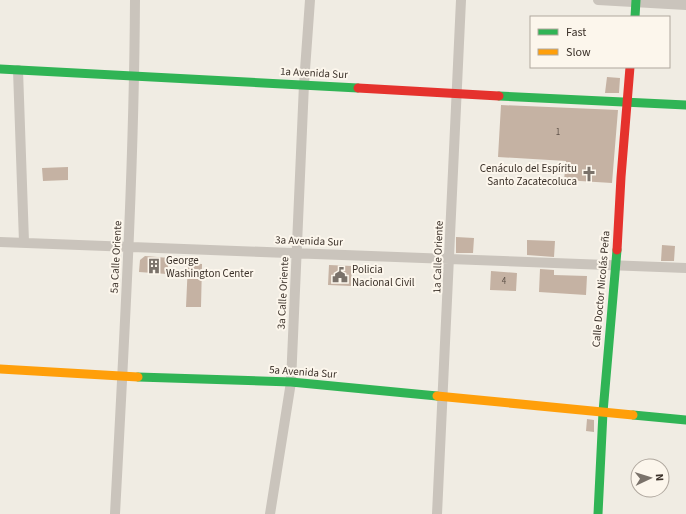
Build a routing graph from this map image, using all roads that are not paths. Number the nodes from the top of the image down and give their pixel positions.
1 (135, 0) edge
2 (310, 0) edge
3 (461, 0) edge
4 (598, 0) edge
5 (636, 1) edge
6 (686, 5) edge
7 (635, 16) edge
8 (630, 68) edge
9 (0, 69) edge
10 (18, 70) junction
11 (135, 76) junction
12 (304, 84) junction
13 (457, 93) junction
14 (627, 103) junction
15 (686, 106) edge
16 (0, 242) edge
17 (24, 242) junction
18 (128, 247) junction
19 (297, 252) junction
20 (450, 259) junction
21 (616, 265) junction
22 (686, 268) edge
23 (0, 369) edge
24 (122, 376) junction
25 (291, 382) junction
26 (444, 397) junction
27 (603, 412) junction
28 (686, 420) edge
29 (115, 514) edge
30 (270, 514) edge
31 (438, 514) edge
32 (598, 514) edge

1 - 11 street, 5a Calle Oriente
2 - 12 street, 3a Calle Oriente
3 - 13 street, 1a Calle Oriente
4 - 5 street
5 - 6 street
5 - 7 street
8 - 14 street, Calle Doctor Nicolás Peña
9 - 10 street, 1a Avenida Sur
10 - 11 street, 1a Avenida Sur
10 - 17 street
11 - 12 street, 1a Avenida Sur
11 - 18 street, 5a Calle Oriente
12 - 13 street, 1a Avenida Sur
12 - 19 street, 3a Calle Oriente
13 - 14 street, 1a Avenida Sur
13 - 20 street, 1a Calle Oriente
14 - 15 street, 1a Avenida Sur
14 - 21 street, Calle Doctor Nicolás Peña
16 - 17 street, 3a Avenida Sur
17 - 18 street, 3a Avenida Sur
18 - 19 street, 3a Avenida Sur
18 - 24 street, 5a Calle Oriente
19 - 20 street, 3a Avenida Sur
19 - 25 street, 3a Calle Oriente
20 - 21 street, 3a Avenida Sur
20 - 26 street, 1a Calle Oriente
21 - 22 street, 3a Avenida Sur
21 - 27 street, Calle Doctor Nicolás Peña
23 - 24 street, 5a Avenida Sur
24 - 25 street, 5a Avenida Sur
24 - 29 street, 5a Calle Oriente
25 - 26 street, 5a Avenida Sur
25 - 30 street, 3a Calle Oriente
26 - 27 street, 5a Avenida Sur
26 - 31 street, 1a Calle Oriente
27 - 28 street, 5a Avenida Sur
27 - 32 street, Calle Doctor Nicolás Peña

